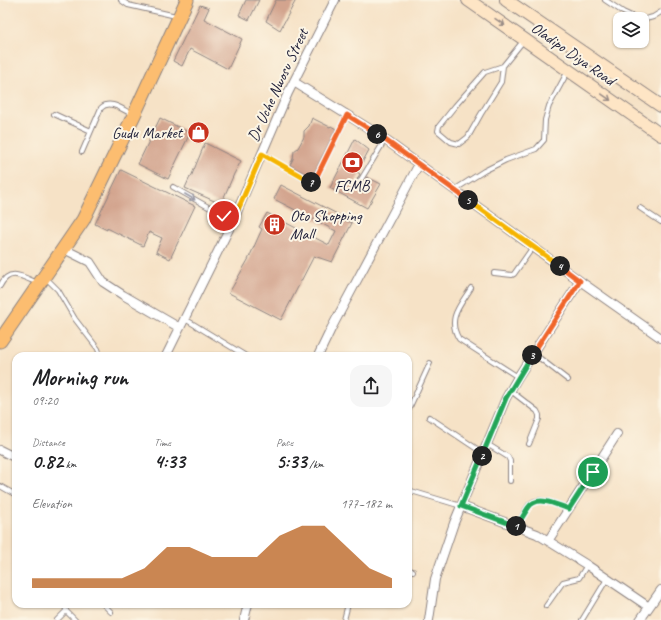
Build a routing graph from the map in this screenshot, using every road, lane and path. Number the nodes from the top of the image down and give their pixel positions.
1 (121, 0) edge
2 (187, 0) edge
3 (335, 0) edge
4 (468, 0) edge
5 (506, 0) edge
6 (605, 0) edge
7 (623, 12) edge
8 (661, 12) edge
9 (179, 16) junction
10 (649, 18) edge
11 (524, 40) junction
12 (503, 66) junction
13 (568, 70) junction
14 (294, 82) junction
15 (661, 106) edge
16 (54, 114) dead end
17 (134, 115) junction
18 (347, 115) junction
19 (91, 131) junction
20 (661, 135) edge
21 (386, 140) junction
22 (82, 152) dead end
23 (262, 154) junction
24 (419, 164) junction
25 (357, 186) dead end
26 (173, 187) dead end
27 (454, 190) junction
28 (640, 208) dead end
29 (233, 221) junction
30 (661, 222) edge
31 (533, 248) junction
32 (64, 249) junction
33 (494, 273) dead end
34 (42, 280) junction
35 (580, 281) junction
36 (0, 286) edge
37 (471, 288) dead end
38 (184, 319) junction
39 (180, 328) junction
40 (661, 338) edge
41 (0, 341) edge
42 (99, 352) edge
43 (168, 352) edge
44 (239, 352) edge
45 (320, 352) edge
46 (533, 353) junction
47 (430, 363) dead end
48 (518, 377) junction
49 (568, 380) dead end
50 (510, 390) junction
51 (412, 402) edge
52 (429, 417) dead end
53 (618, 434) dead end
54 (487, 444) junction
55 (529, 444) dead end
56 (0, 450) edge
57 (483, 452) junction
58 (12, 456) edge
59 (510, 481) dead end
60 (0, 486) edge
61 (412, 491) edge
62 (12, 493) edge
63 (461, 506) junction
64 (569, 509) junction
65 (516, 526) junction
66 (548, 541) junction
67 (588, 565) junction
68 (607, 578) junction
69 (661, 590) edge
70 (546, 606) dead end
71 (649, 607) junction
72 (66, 608) edge
73 (106, 608) edge
74 (247, 608) edge
75 (347, 608) edge
76 (66, 611) junction
77 (110, 612) dead end
78 (57, 620) edge
79 (75, 620) edge
80 (244, 620) edge
81 (344, 620) edge
82 (429, 620) edge
83 (582, 620) edge
84 (640, 620) edge

1 - 9 lane
2 - 9 main road
3 - 14 street, Dr Uche Nwosu Street
4 -> 11 main road, Oladipo Diya Road
5 - 15 main road, Oladipo Diya Road
6 - 7 lane
8 - 10 lane
9 - 17 main road
11 - 12 lane
11 - 13 main road, Oladipo Diya Road
12 - 12 lane
13 -> 20 main road, Oladipo Diya Road
13 - 27 lane
14 - 18 street
14 - 23 street, Dr Uche Nwosu Street
16 - 19 lane
17 - 19 lane
17 - 32 main road
18 - 21 street
18 - 23 lane
19 - 22 lane
21 - 24 street
21 - 25 lane
23 - 29 street, Dr Uche Nwosu Street
24 - 27 street
24 - 45 street
26 -> 29 lane
27 - 31 street
28 - 30 lane
29 - 38 street, Dr Uche Nwosu Street
31 - 33 lane
31 - 35 street
32 - 34 main road
32 - 39 street
34 - 36 lane
34 - 41 main road
34 - 42 lane
35 - 40 street
35 - 46 street
37 - 48 lane
38 - 39 street, Dr Uche Nwosu Street
38 - 44 lane
39 - 43 street, Dr Uche Nwosu Street
46 - 48 street
46 - 49 lane
47 - 51 lane
48 - 50 street
50 - 54 street
50 - 55 lane
52 - 57 lane
53 - 64 street
54 - 57 street
54 - 59 lane
56 - 58 street
57 - 63 street
60 - 62 lane
61 - 63 lane
63 - 65 street
63 - 82 street
64 - 65 lane
64 - 66 street
65 - 66 street
66 - 67 street
67 - 68 street
67 - 70 lane
68 - 71 street
68 - 83 lane
69 - 71 street
71 - 84 street
72 - 76 lane
73 - 77 lane
74 - 80 street
75 - 81 lane
76 - 78 lane
76 - 79 lane

